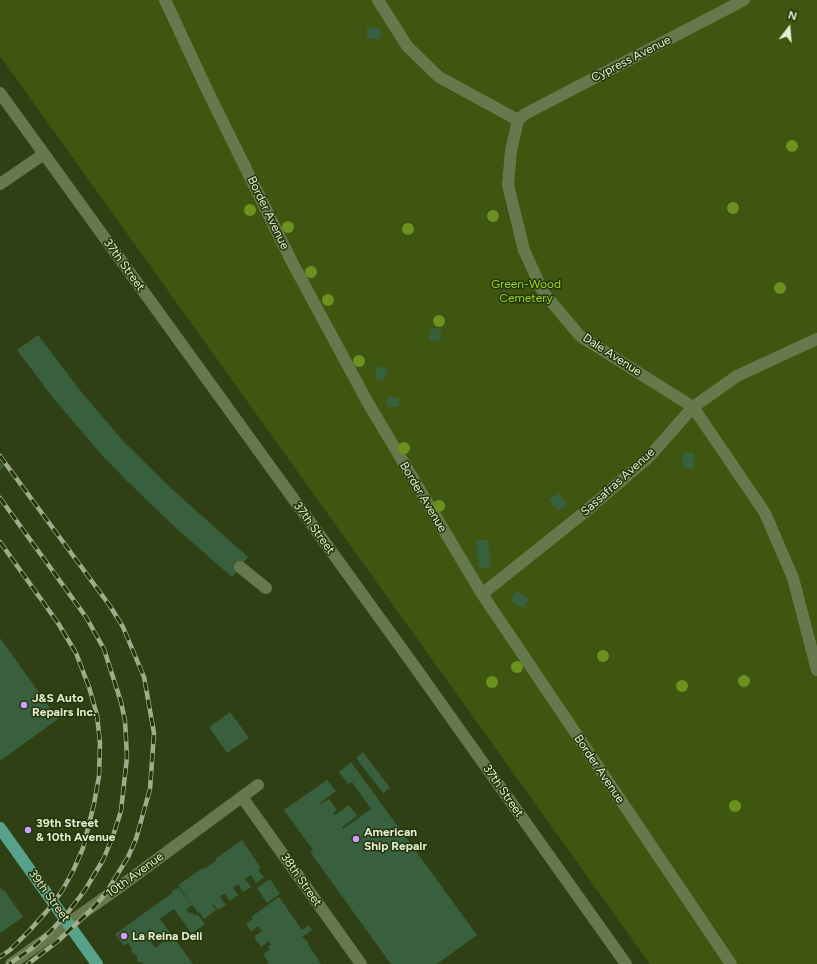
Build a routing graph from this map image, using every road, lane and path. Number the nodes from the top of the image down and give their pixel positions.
1 (165, 0) edge
2 (378, 0) edge
3 (744, 0) edge
4 (0, 93) edge
5 (518, 120) junction
6 (44, 154) junction
7 (0, 184) edge
8 (817, 339) edge
9 (693, 407) junction
10 (240, 567) dead end
11 (266, 588) dead end
12 (482, 594) junction
13 (817, 670) edge
14 (258, 785) dead end
15 (242, 797) junction
16 (0, 828) edge
17 (68, 923) junction
18 (10, 964) edge
19 (97, 964) edge
20 (361, 964) edge
21 (626, 964) edge
22 (731, 964) edge

1 - 12 street, Border Avenue
2 - 5 street
3 - 5 street, Cypress Avenue
4 - 6 street, 37th Street
5 - 9 street, Dale Avenue
6 - 7 street
6 - 21 street, 37th Street
8 - 9 street, Sassafras Avenue
9 - 12 street, Sassafras Avenue
9 - 13 street, Dale Avenue
10 - 11 street
12 - 22 street, Border Avenue
14 - 15 street, 10th Avenue
15 - 17 street, 10th Avenue
15 - 20 street, 38th Street
16 - 17 main road, 39th Street
17 - 18 street, 10th Avenue
17 - 19 main road, 39th Street

